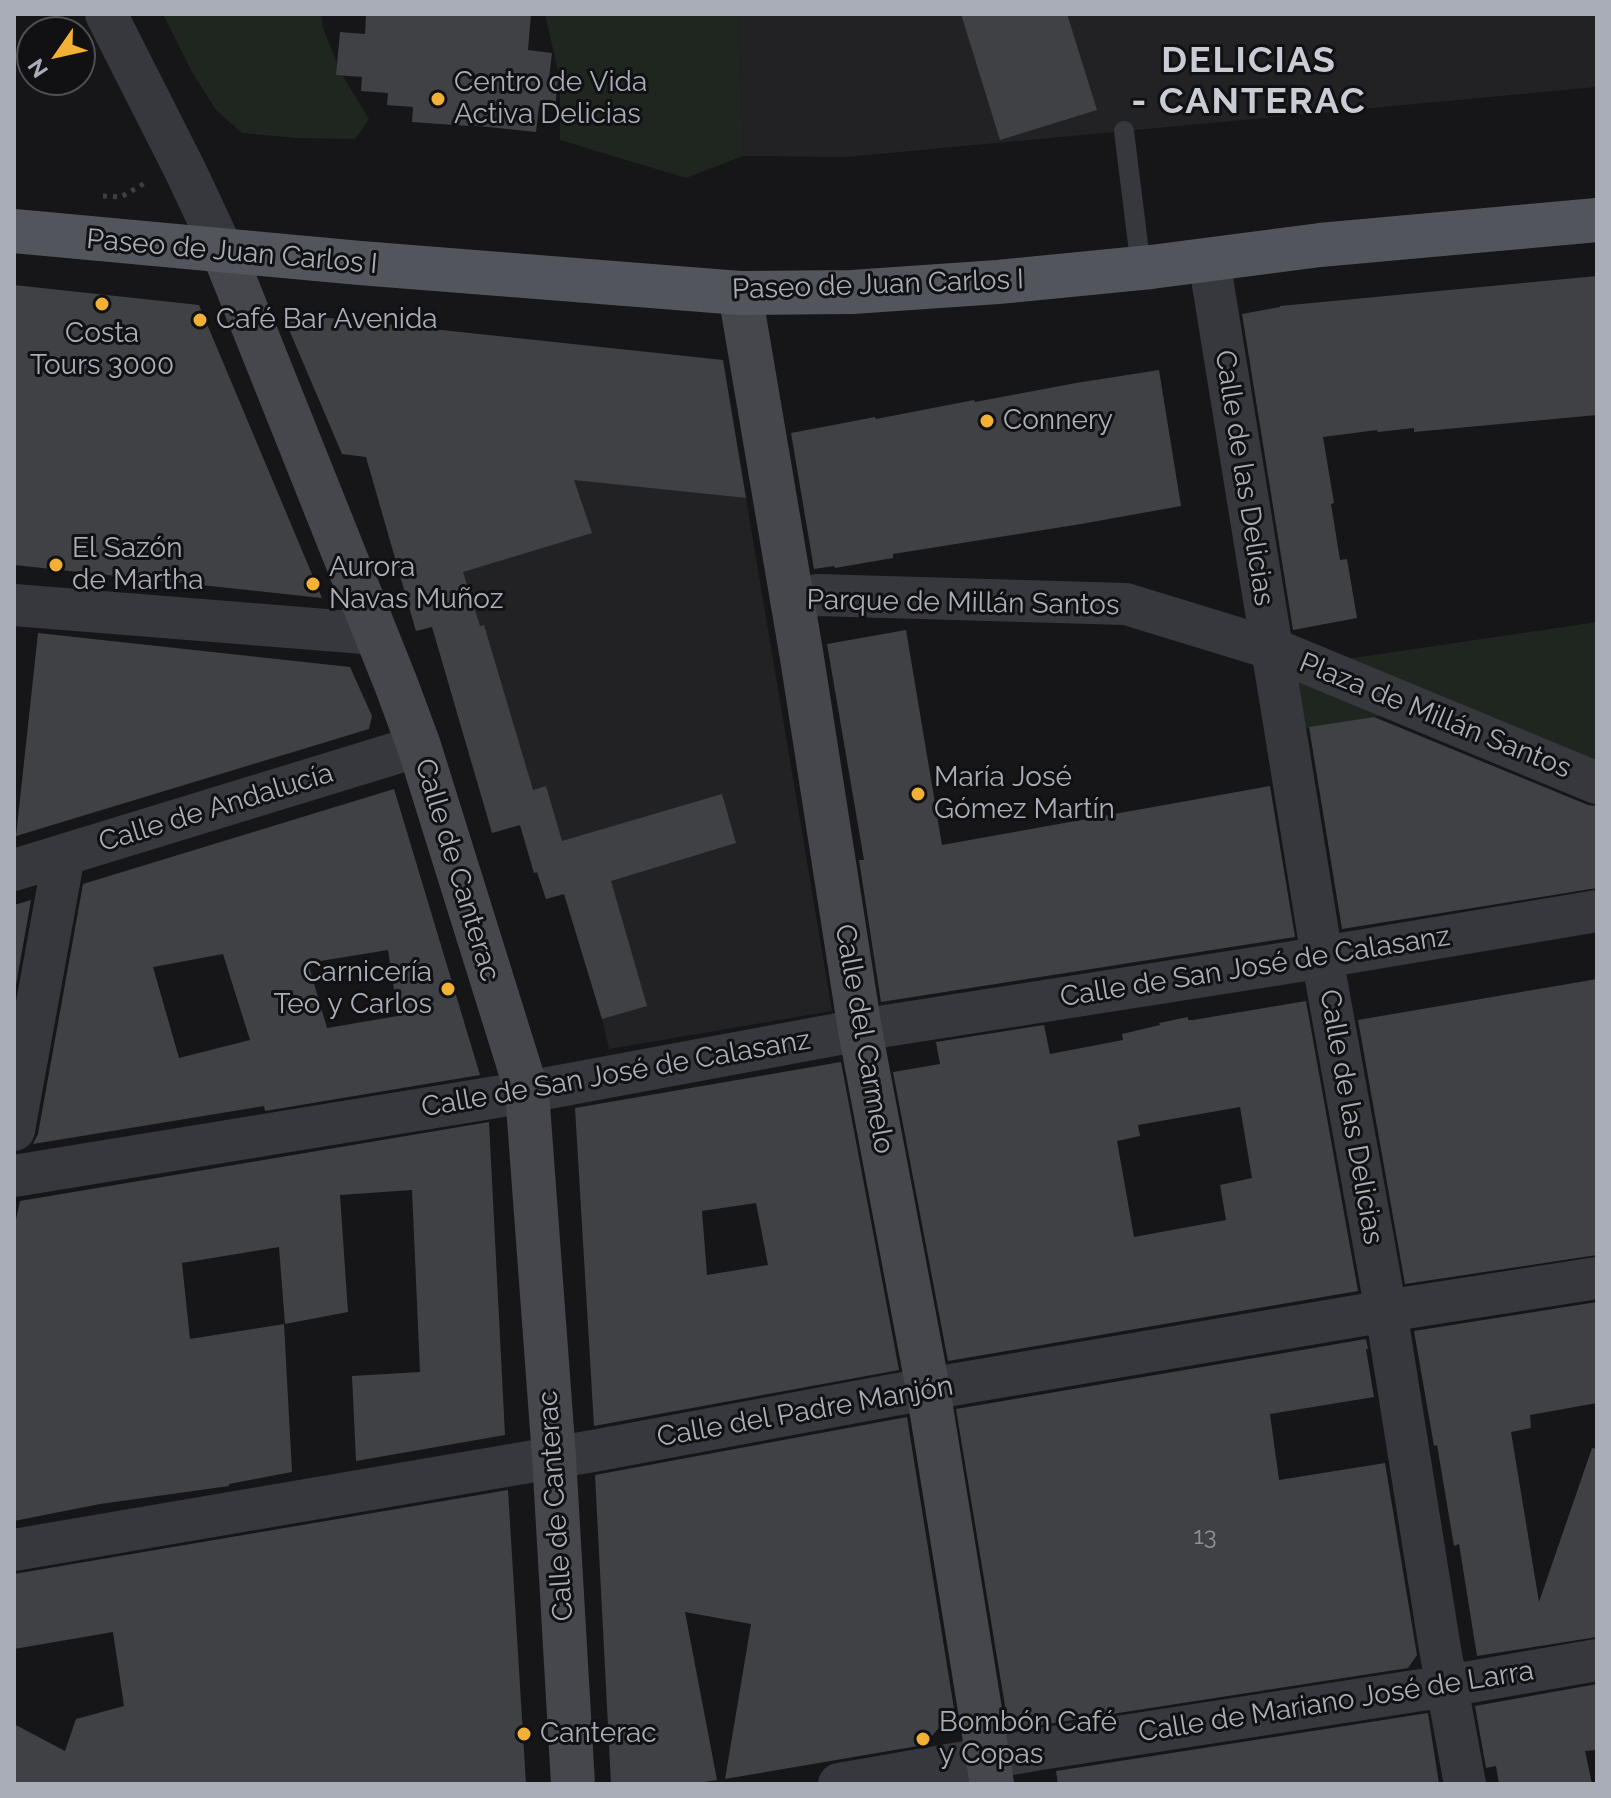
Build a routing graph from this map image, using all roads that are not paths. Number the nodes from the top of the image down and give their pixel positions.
1 (106, 14) edge
2 (1124, 131) dead end
3 (1597, 220) edge
4 (14, 231) edge
5 (223, 251) junction
6 (1209, 260) junction
7 (1141, 268) junction
8 (740, 293) junction
9 (791, 600) junction
10 (14, 605) edge
11 (376, 634) junction
12 (1273, 649) junction
13 (419, 746) junction
14 (1597, 783) edge
15 (64, 855) junction
16 (14, 870) edge
17 (1597, 911) edge
18 (1322, 957) junction
19 (860, 1030) junction
20 (527, 1092) junction
21 (14, 1130) edge
22 (14, 1176) edge
23 (1597, 1278) edge
24 (1386, 1311) junction
25 (928, 1389) junction
26 (554, 1457) junction
27 (14, 1550) edge
28 (1597, 1660) edge
29 (1447, 1686) junction
30 (990, 1771) edge
31 (573, 1784) edge
32 (839, 1784) edge
33 (1465, 1784) edge

1 - 5 street, Calle de Canterac
2 - 7 lane
3 - 6 main road, Paseo de Juan Carlos I
4 - 5 main road, Paseo de Juan Carlos I
5 - 8 main road, Paseo de Juan Carlos I
5 - 11 street, Calle de Canterac
6 - 7 main road, Paseo de Juan Carlos I
6 - 12 street, Calle de las Delicias
7 - 8 main road, Paseo de Juan Carlos I
8 - 9 street, Calle del Carmelo
9 - 12 street, Parque de Millán Santos
9 - 19 street, Calle del Carmelo
10 - 11 street
11 - 13 street, Calle de Canterac
12 - 14 street, Plaza de Millán Santos
12 - 18 street, Calle de las Delicias
13 - 15 street, Calle de Andalucía
13 - 20 street, Calle de Canterac
15 - 16 street, Calle de Andalucía
15 - 21 street
17 - 18 street, Calle de San José de Calasanz
18 - 19 street, Calle de San José de Calasanz
18 - 24 street, Calle de las Delicias
19 - 20 street, Calle de San José de Calasanz
19 - 25 street, Calle del Carmelo
20 - 22 street, Calle de San José de Calasanz
20 - 26 street, Calle de Canterac
23 - 24 street, Calle del Padre Manjón
24 - 25 street, Calle del Padre Manjón
24 - 29 street, Calle de las Delicias
25 - 26 street, Calle del Padre Manjón
25 - 30 street, Calle del Carmelo
26 - 27 street, Calle del Padre Manjón
26 - 31 street, Calle de Canterac
28 - 29 street, Calle de Mariano José de Larra
29 - 30 street, Calle de Mariano José de Larra
29 - 33 street, Calle de las Delicias
30 - 32 street, Calle de Mariano José de Larra

